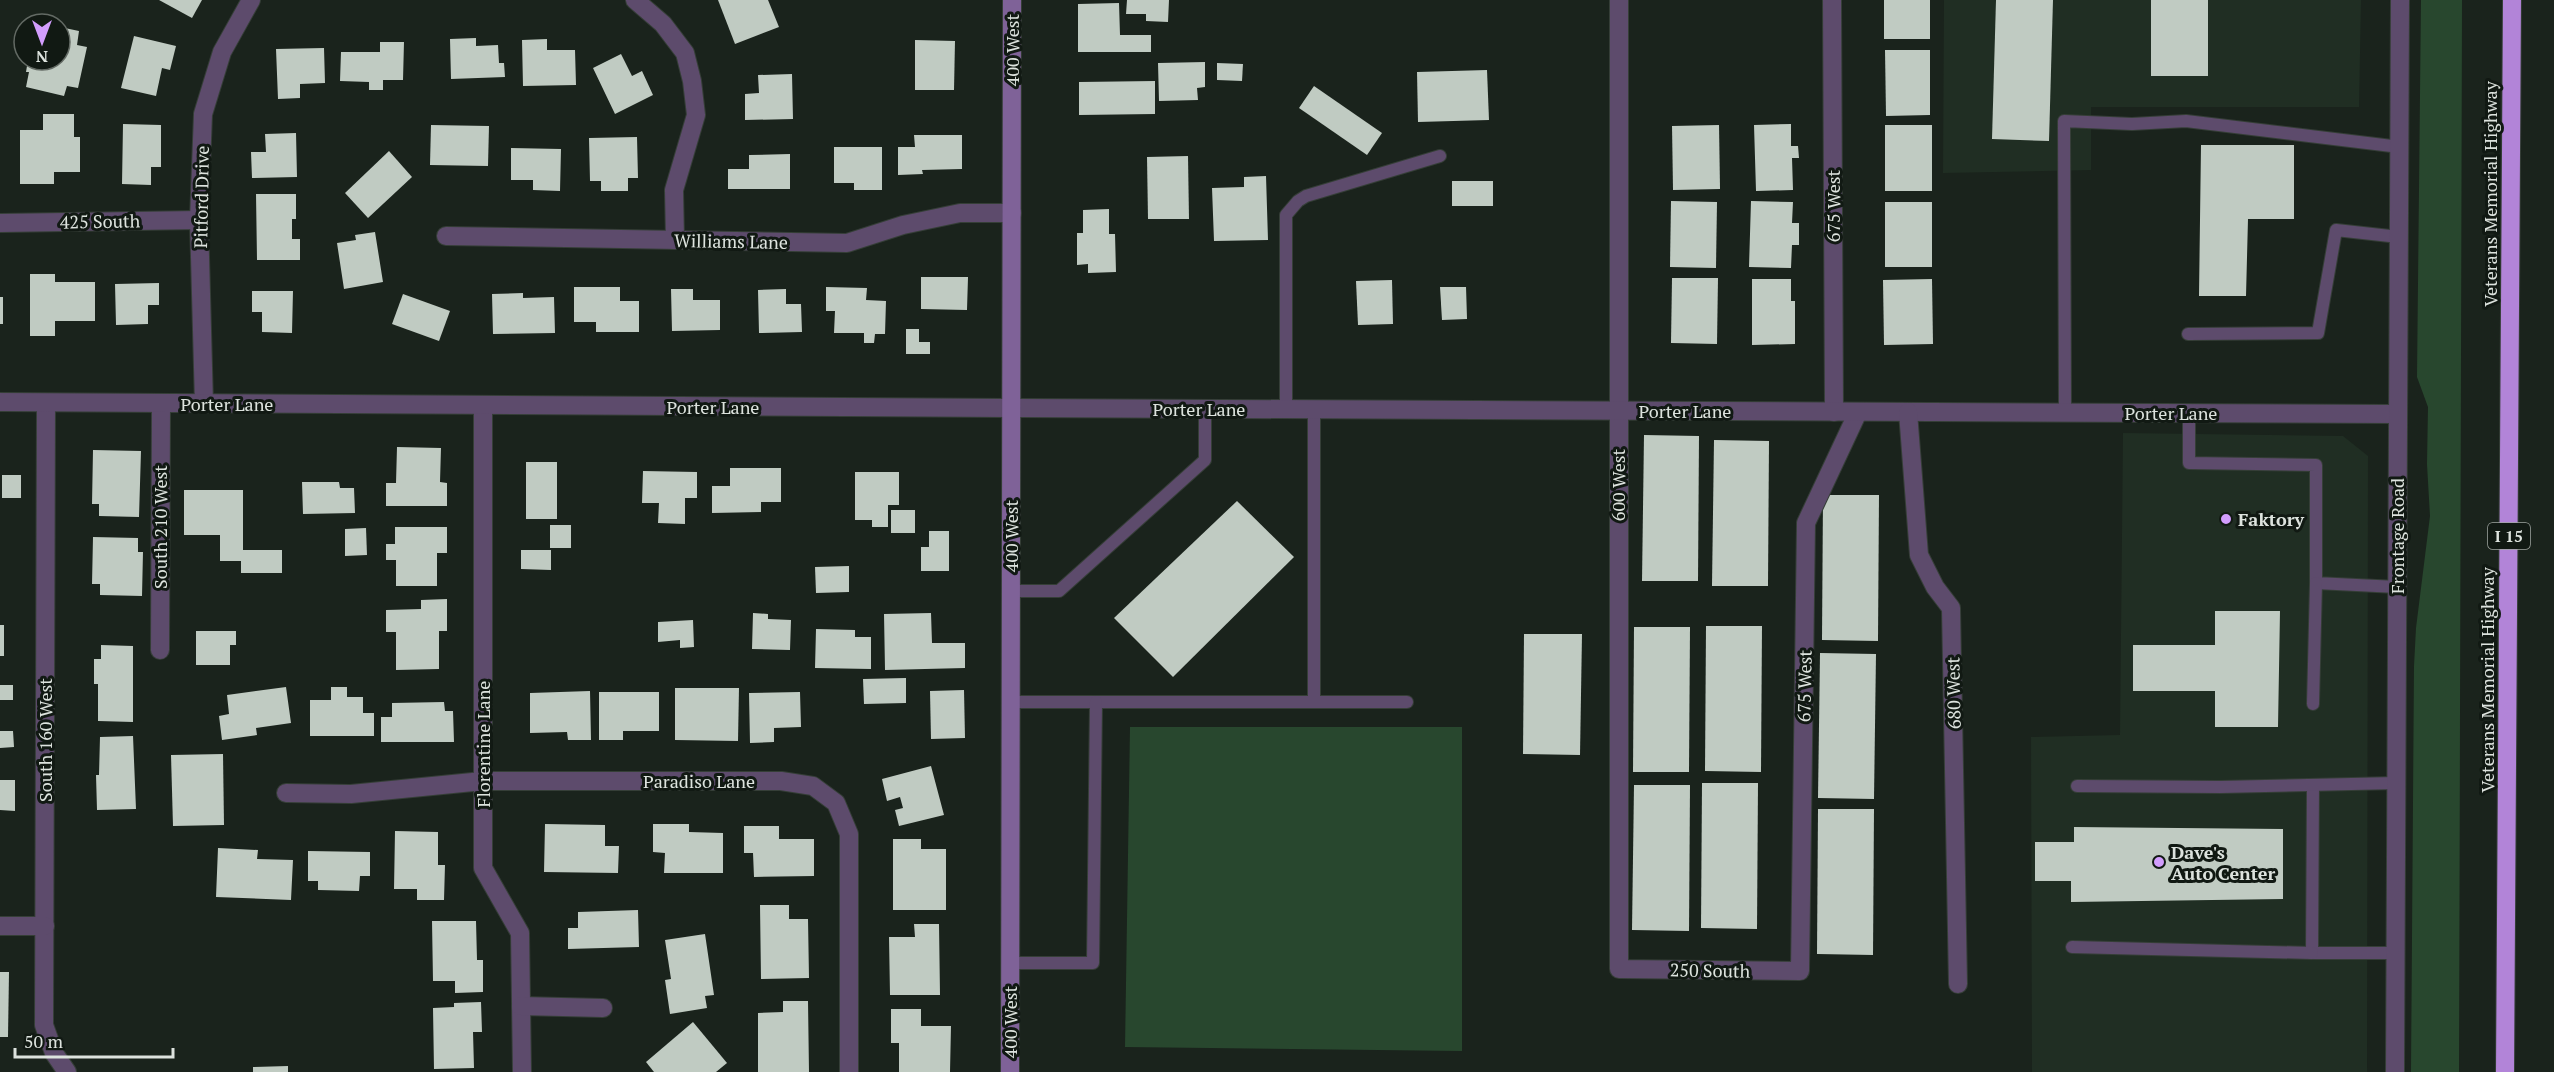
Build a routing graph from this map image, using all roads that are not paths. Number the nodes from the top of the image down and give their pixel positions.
1 (251, 0) edge
2 (635, 0) edge
3 (1012, 0) edge
4 (1618, 0) edge
5 (1832, 0) edge
6 (2400, 0) edge
7 (2512, 0) edge
8 (2400, 147) junction
9 (1440, 156) dead end
10 (1012, 213) junction
11 (199, 220) junction
12 (0, 223) edge
13 (446, 236) dead end
14 (2399, 237) junction
15 (675, 240) junction
16 (2188, 334) dead end
17 (0, 402) edge
18 (46, 402) junction
19 (161, 404) junction
20 (204, 404) junction
21 (483, 405) junction
22 (1012, 408) junction
23 (1205, 409) junction
24 (1286, 410) junction
25 (1314, 410) junction
26 (1618, 411) junction
27 (1834, 412) junction
28 (1858, 412) junction
29 (1908, 412) junction
30 (2065, 413) junction
31 (2189, 413) junction
32 (2397, 414) junction
33 (2316, 583) junction
34 (2397, 587) junction
35 (1011, 591) junction
36 (160, 650) dead end
37 (1011, 702) junction
38 (1096, 702) junction
39 (1314, 702) junction
40 (1407, 702) dead end
41 (2313, 704) dead end
42 (483, 781) junction
43 (2396, 783) junction
44 (2313, 785) junction
45 (2077, 786) dead end
46 (286, 792) dead end
47 (0, 926) edge
48 (45, 926) junction
49 (2072, 947) dead end
50 (2312, 952) junction
51 (2395, 953) junction
52 (1011, 963) junction
53 (1619, 969) joint
54 (1800, 971) joint
55 (1958, 984) dead end
56 (521, 1006) junction
57 (603, 1008) dead end
58 (67, 1072) edge
59 (522, 1072) edge
60 (849, 1072) edge
61 (1010, 1072) edge
62 (2395, 1072) edge
63 (2505, 1072) edge

1 - 11 street, Pitford Drive
2 - 15 street
3 - 10 main road, 400 West
4 - 26 street, 600 West
5 - 27 street, 675 West
6 - 8 street, Frontage Road
7 - 63 highway, Veterans Memorial Highway / I 15
8 - 14 street, Frontage Road
8 - 30 lane
9 - 24 lane
10 - 15 street, Williams Lane
10 - 22 main road, 400 West
11 - 12 street, 425 South
11 - 20 street, Pitford Drive
13 - 15 street, Williams Lane
14 - 16 lane
14 - 32 street, Frontage Road
17 - 18 street, Porter Lane
18 - 19 street, Porter Lane
18 - 48 street, South 160 West
19 - 20 street, Porter Lane
19 - 36 street, South 210 West
20 - 21 street, Porter Lane
21 - 22 street, Porter Lane
21 - 42 street, Florentine Lane
22 - 23 street, Porter Lane
22 - 35 main road, 400 West
23 - 24 street, Porter Lane
23 - 35 lane
24 - 25 street, Porter Lane
25 - 26 street, Porter Lane
25 - 39 lane
26 - 27 street, Porter Lane
26 - 53 street, 600 West
27 - 28 street, Porter Lane
28 - 29 street, Porter Lane
28 - 54 street, 675 West
29 - 30 street, Porter Lane
29 - 55 street, 680 West
30 - 31 street, Porter Lane
31 - 32 street, Porter Lane
31 - 33 lane
32 - 34 street, Frontage Road
33 - 34 lane
33 - 41 lane
34 - 43 street, Frontage Road
35 - 37 main road, 400 West
37 - 38 lane
37 - 52 main road, 400 West
38 - 39 lane
38 - 52 lane
39 - 40 lane
42 - 46 street, Paradiso Lane
42 - 56 street, Florentine Lane
42 - 60 street, Paradiso Lane
43 - 44 lane
43 - 51 street, Frontage Road
44 - 45 lane
44 - 50 lane
47 - 48 street
48 - 58 street, South 160 West
49 - 50 lane
50 - 51 lane
51 - 62 street, Frontage Road
52 - 61 main road, 400 West
53 - 54 street, 250 South
56 - 57 street
56 - 59 street, Florentine Lane

